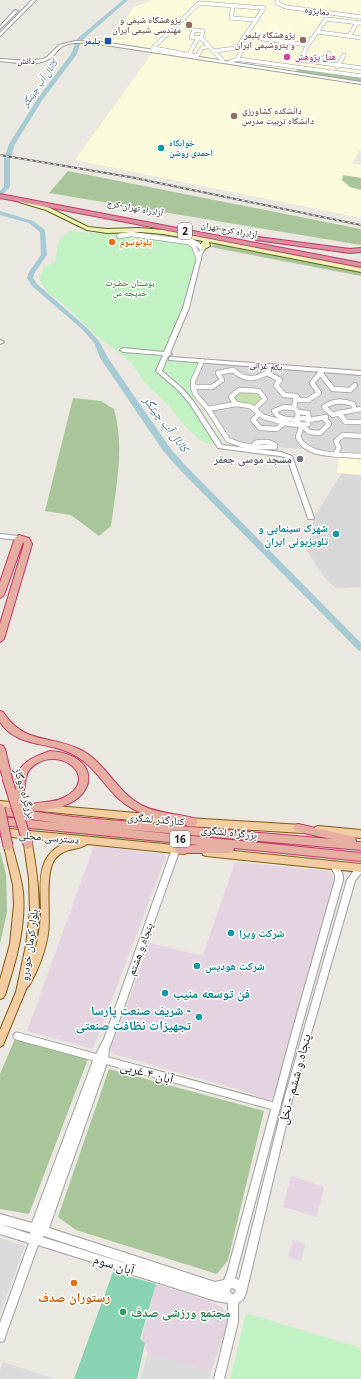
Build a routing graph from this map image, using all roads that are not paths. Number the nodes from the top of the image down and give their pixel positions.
1 (28, 0) edge
2 (34, 0) edge
3 (278, 0) edge
4 (202, 4) junction
5 (233, 6) junction
6 (361, 17) edge
7 (256, 20) junction
8 (185, 21) junction
9 (357, 23) junction
10 (361, 23) edge
11 (0, 28) edge
12 (6, 29) junction
13 (194, 30) junction
14 (318, 32) junction
15 (0, 35) edge
16 (349, 36) junction
17 (200, 38) junction
18 (361, 38) edge
19 (308, 45) junction
20 (209, 46) junction
21 (157, 49) junction
22 (214, 51) junction
23 (328, 52) dead end
24 (189, 54) junction
25 (344, 55) dead end
26 (332, 58) dead end
27 (237, 59) junction
28 (0, 60) edge
29 (284, 60) dead end
30 (300, 60) junction
31 (224, 61) junction
32 (230, 62) junction
33 (320, 62) junction
34 (355, 62) dead end
35 (329, 64) junction
36 (281, 65) junction
37 (338, 65) junction
38 (295, 67) junction
39 (352, 67) junction
40 (361, 68) edge
41 (334, 72) junction
42 (361, 76) edge
43 (361, 83) edge
44 (0, 191) edge
45 (0, 196) edge
46 (11, 196) junction
47 (87, 212) junction
48 (163, 232) junction
49 (119, 236) dead end
50 (180, 236) junction
51 (249, 239) junction
52 (205, 244) junction
53 (361, 250) edge
54 (199, 259) junction
55 (361, 260) edge
56 (361, 265) edge
57 (361, 270) edge
58 (123, 350) dead end
59 (166, 354) junction
60 (202, 361) junction
61 (275, 368) junction
62 (322, 371) junction
63 (267, 373) junction
64 (361, 373) edge
65 (280, 380) junction
66 (326, 380) junction
67 (312, 384) junction
68 (356, 385) dead end
69 (194, 387) junction
70 (296, 396) junction
71 (236, 404) junction
72 (294, 408) junction
73 (208, 409) junction
74 (254, 409) junction
75 (361, 409) edge
76 (355, 410) junction
77 (298, 412) junction
78 (339, 413) junction
79 (259, 414) junction
80 (334, 415) junction
81 (324, 418) junction
82 (297, 420) junction
83 (309, 420) junction
84 (361, 422) edge
85 (287, 424) junction
86 (302, 425) junction
87 (361, 436) edge
88 (253, 447) dead end
89 (335, 454) junction
90 (361, 456) edge
91 (310, 518) dead end
92 (0, 536) edge
93 (19, 538) junction
94 (0, 596) edge
95 (0, 639) edge
96 (0, 714) edge
97 (0, 748) edge
98 (0, 804) edge
99 (36, 807) junction
100 (0, 810) edge
101 (0, 821) edge
102 (193, 822) junction
103 (22, 827) junction
104 (298, 828) junction
105 (0, 832) edge
106 (361, 834) edge
107 (98, 841) junction
108 (361, 842) edge
109 (28, 844) joint
110 (8, 846) joint
111 (361, 846) edge
112 (178, 849) junction
113 (277, 849) junction
114 (361, 857) edge
115 (334, 865) junction
116 (361, 868) edge
117 (21, 992) junction
118 (0, 995) edge
119 (17, 1036) dead end
120 (294, 1039) junction
121 (304, 1040) junction
122 (0, 1042) edge
123 (101, 1059) junction
124 (276, 1107) junction
125 (0, 1219) edge
126 (0, 1229) edge
127 (39, 1229) junction
128 (35, 1239) junction
129 (227, 1284) junction
130 (234, 1297) junction
131 (0, 1337) edge
132 (219, 1379) edge

1 - 11 street
2 - 12 street
3 - 6 street, دماپژوه
4 - 5 street
4 - 8 street
4 - 21 street
5 - 7 street
5 - 7 street
7 - 22 street
8 - 13 street
8 - 21 street
9 - 10 street
9 - 14 street
9 - 16 street
11 - 12 street
12 - 15 street
13 - 17 street
13 - 17 street
14 - 16 street
14 - 19 street
16 - 18 street
17 - 20 street
17 - 24 street
19 - 27 street
19 - 30 street
20 - 22 street
20 - 24 street
21 - 24 street
22 - 31 street
23 - 33 street
25 - 37 street
26 - 35 street
27 - 32 street
27 - 36 street
28 - 31 street, دانش
29 - 36 street
30 - 33 street
30 - 38 street
31 - 32 street
32 - 43 street
33 - 35 street
34 - 39 street
35 - 37 street
36 - 38 street
37 - 39 street
37 - 41 street
38 - 41 street
39 - 40 street
41 - 42 street
44 - 46 highway, آزادراه تهران-کرج / 2
45 - 46 highway, آزادراه کرج-تهران / 2
46 - 47 highway, آزادراه کرج-تهران / 2
46 - 48 main road
46 - 51 highway, آزادراه تهران-کرج / 2
47 - 48 highway
47 - 56 highway, آزادراه کرج-تهران / 2
48 - 50 main road
49 - 54 street
50 - 52 main road
50 - 52 street
51 - 53 highway
51 - 55 highway, آزادراه تهران-کرج / 2
52 - 54 street
52 - 57 main road
54 - 59 street
58 - 59 street, یکم غزالی
59 - 60 street, یکم غزالی
59 - 91 street
60 - 61 street, یکم غزالی
60 - 69 street
61 - 62 street, یکم غزالی
61 - 63 street
61 - 65 street
62 - 64 street, یکم غزالی
62 - 66 street
62 - 67 street
63 - 65 street
63 - 69 street
65 - 70 street
66 - 67 street
66 - 68 street
67 - 70 street
69 - 73 street
70 - 72 street
71 - 73 street
71 - 74 street
71 - 74 street
72 - 77 street
72 - 82 street
73 - 88 street
74 - 79 street
75 - 76 street
76 - 78 street
76 - 80 street
77 - 82 street
77 - 83 street
78 - 80 street
78 - 84 street
79 - 85 street
79 - 85 street
80 - 81 street
81 - 83 street
81 - 86 street
82 - 83 street
82 - 85 street
82 - 86 street
83 - 86 street
85 - 86 street
86 - 89 street
87 - 89 street
89 - 90 street
92 - 93 street
93 - 94 highway
93 - 95 highway
96 - 102 highway
97 - 103 highway, بزرگراه دوگاز, bridge
98 - 99 main road, کنارگذر لشگری
99 - 102 main road, کنارگذر لشگری
99 - 103 highway, bridge
100 - 110 highway, bridge
100 - 111 highway, بزرگراه لشگری / 16
101 - 113 highway, بزرگراه لشگری / 16
102 - 104 main road, کنارگذر لشگری
103 - 109 highway, بزرگراه دوگاز, bridge
104 - 106 main road, کنارگذر لشگری
104 - 108 highway
105 - 107 main road, دسترسی محلی
107 - 112 main road
107 - 117 main road
109 - 117 main road, بلوار کرمان خودرو
110 - 118 main road, بلوار کرمان خودرو
112 - 113 highway
112 - 115 main road
112 - 123 street, پنجاه و هشتم
113 - 114 highway, بزرگراه لشگری / 16
115 - 116 main road
115 - 120 street, پنجاه و ششم - نخل
116 - 121 street, پنجاه و ششم - نخل
117 - 122 main road, بلوار کرمان خودرو
119 - 123 street, آبان ۴ غربی
120 - 121 street
120 - 124 street, پنجاه و ششم - نخل
121 - 130 street, پنجاه و ششم - نخل
123 - 124 street, آبان ۴ غربی
123 - 127 street, پنجاه و هشتم
124 - 129 street, پنجاه و ششم - نخل
125 - 127 street, آبان سوم
126 - 128 street, آبان سوم
127 - 128 street, پنجاه و هشتم
127 - 129 street, آبان سوم
128 - 130 street, آبان سوم
128 - 131 street, پنجاه و هشتم
129 - 130 street
129 - 130 street
130 - 132 street, پنجاه و ششم - نخل

